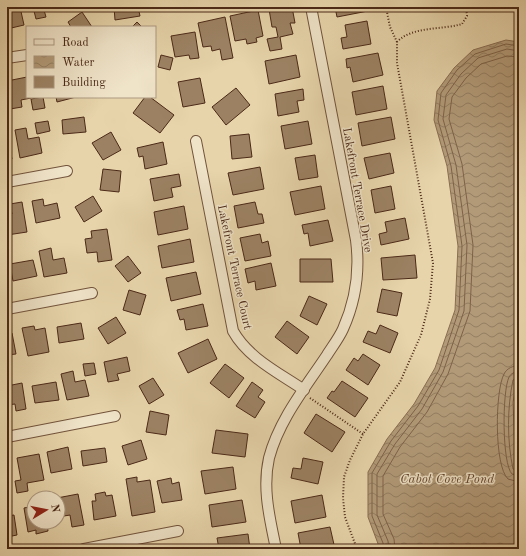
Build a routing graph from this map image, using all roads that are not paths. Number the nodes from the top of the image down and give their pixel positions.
1 (311, 7) edge
2 (26, 54) edge
3 (7, 58) edge
4 (196, 141) dead end
5 (66, 171) dead end
6 (7, 182) edge
7 (92, 293) dead end
8 (7, 309) edge
9 (304, 390) junction
10 (115, 416) dead end
11 (7, 437) edge
12 (178, 531) dead end
13 (84, 549) edge
14 (276, 549) edge

1 - 9 street, Lakefront Terrace Drive
2 - 3 street
4 - 9 street, Lakefront Terrace Court
5 - 6 street
7 - 8 street
9 - 14 street, Lakefront Terrace Drive
10 - 11 street
12 - 13 street

